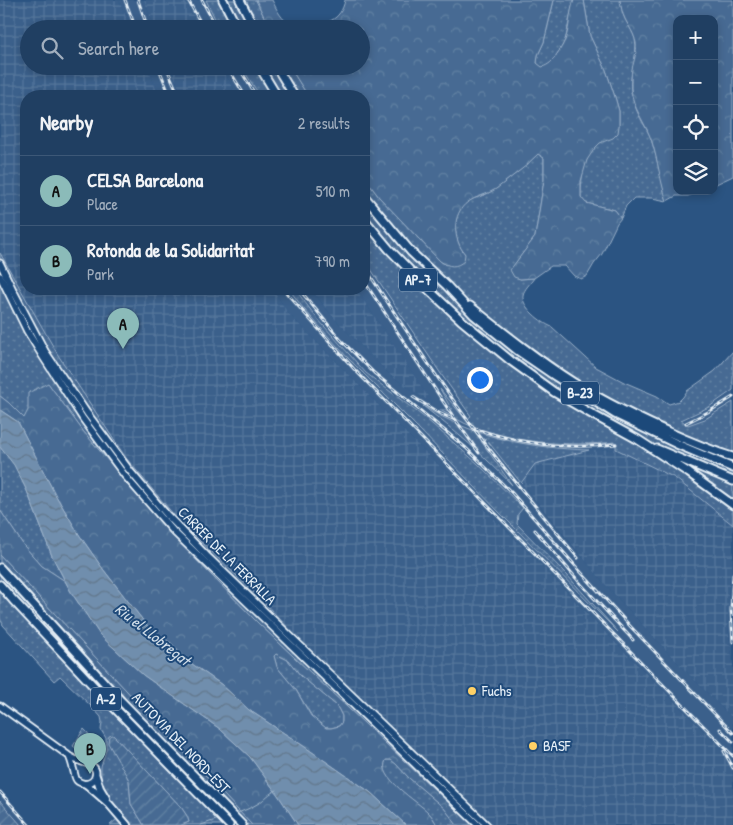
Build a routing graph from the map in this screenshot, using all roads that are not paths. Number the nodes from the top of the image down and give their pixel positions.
1 (223, 0) edge
2 (240, 0) edge
3 (233, 20) edge
4 (250, 20) edge
5 (264, 75) edge
6 (281, 75) edge
7 (273, 90) edge
8 (290, 90) edge
9 (370, 203) edge
10 (370, 226) edge
11 (0, 263) edge
12 (0, 276) edge
13 (447, 286) junction
14 (637, 439) junction
15 (733, 457) edge
16 (733, 468) edge
17 (733, 481) edge
18 (733, 505) edge
19 (0, 568) edge
20 (0, 585) edge
21 (0, 706) edge
22 (68, 756) junction
23 (83, 763) junction
24 (74, 771) junction
25 (96, 776) junction
26 (86, 784) junction
27 (109, 804) junction
28 (239, 822) edge
29 (127, 825) edge
30 (229, 825) edge
31 (478, 825) edge
32 (487, 825) edge

1 - 3 highway
2 - 4 highway
5 - 7 highway
6 - 8 highway
9 - 13 highway, AP-7
10 - 14 highway, AP-7
11 - 32 street, CARRER DE LA FERRALLA
12 - 31 street, CARRER DE LA FERRALLA
13 - 15 highway, AP-7
13 - 16 highway, B-23
14 - 17 highway
14 - 18 highway, AP-7
19 - 28 highway, AUTOVIA DEL NORD-EST / A-2
20 - 30 highway, AUTOVIA DEL NORD-EST / A-2
21 - 22 street
22 - 23 street
22 - 24 street
23 - 24 street
23 - 25 street
24 - 26 street
25 - 26 street
25 - 27 main road
26 - 27 main road
27 - 29 main road

